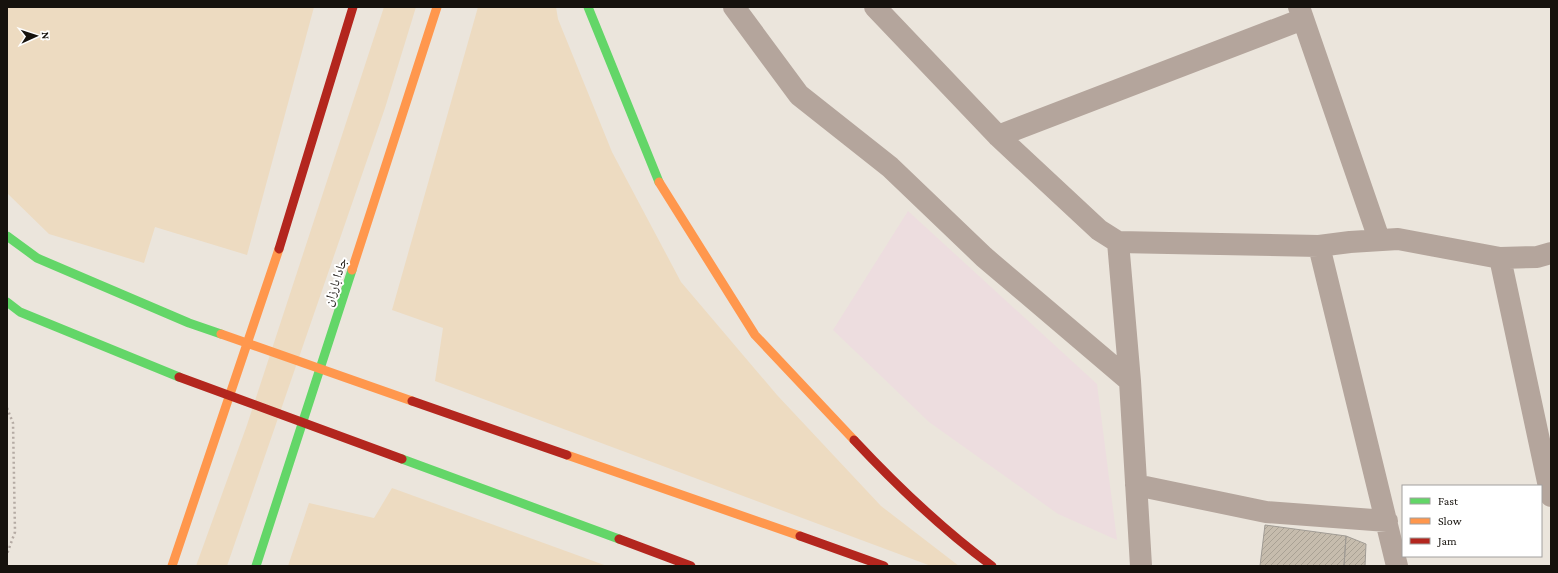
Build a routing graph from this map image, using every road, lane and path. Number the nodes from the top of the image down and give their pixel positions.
1 (353, 7) edge
2 (438, 7) edge
3 (588, 7) edge
4 (734, 7) edge
5 (875, 7) edge
6 (1301, 13) edge
7 (998, 136) junction
8 (7, 236) edge
9 (1379, 239) junction
10 (1118, 242) junction
11 (1319, 246) junction
12 (1551, 253) edge
13 (1500, 258) junction
14 (7, 302) edge
15 (1130, 381) junction
16 (7, 408) edge
17 (1136, 485) junction
18 (1551, 496) edge
19 (1387, 521) junction
20 (7, 554) edge
21 (172, 566) edge
22 (256, 566) edge
23 (691, 566) edge
24 (884, 566) edge
25 (992, 566) edge
26 (1141, 566) edge
27 (1397, 566) edge

1 - 21 highway
2 - 22 highway, جادا بارزان
3 - 25 highway
4 - 15 street
5 - 7 street
6 - 7 street
6 - 9 street
7 - 10 street
8 - 24 highway
9 - 11 street
9 - 13 street
10 - 11 street
10 - 15 street
11 - 19 street
12 - 13 street
13 - 18 street
14 - 23 highway
15 - 17 street
16 - 20 path
17 - 19 street
17 - 26 street
19 - 27 street

